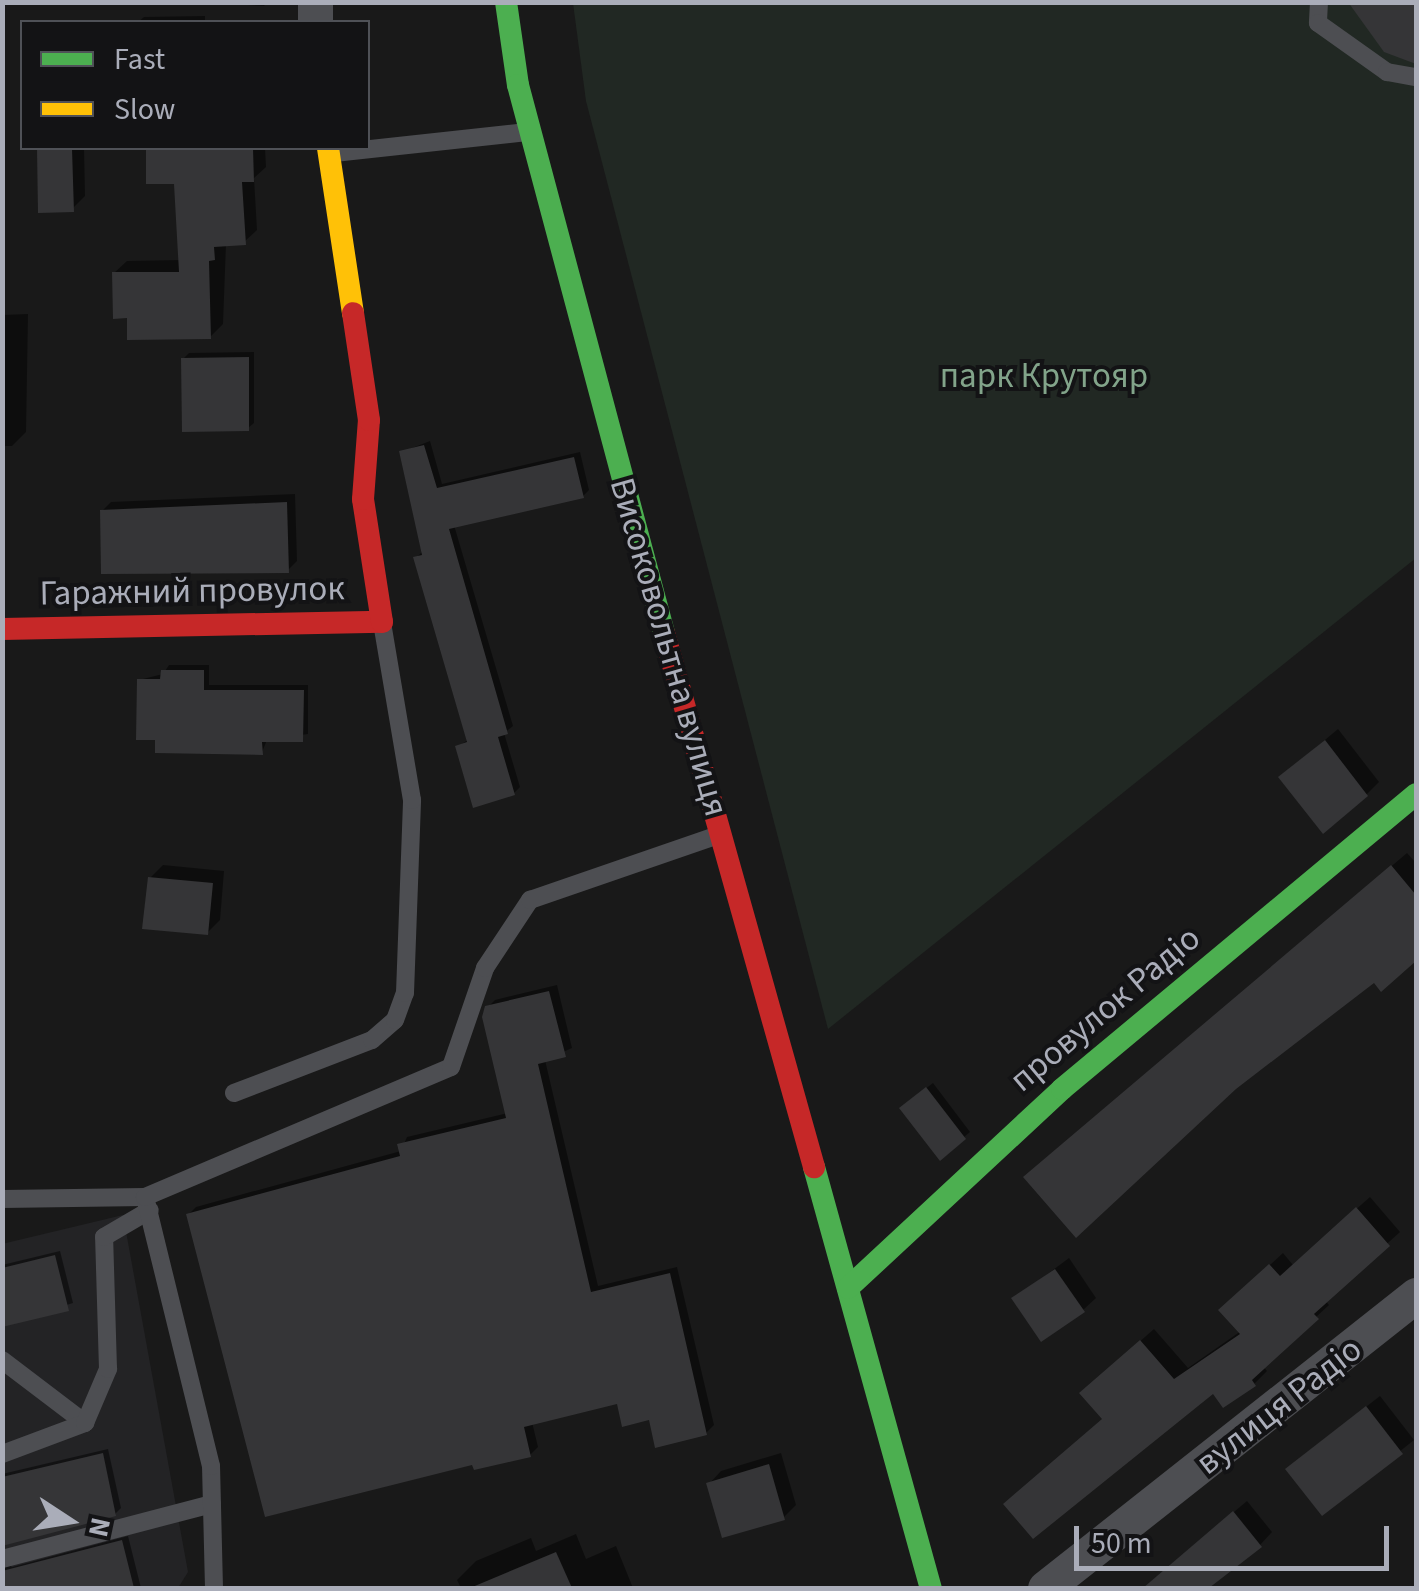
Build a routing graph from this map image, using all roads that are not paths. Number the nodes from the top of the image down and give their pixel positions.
1 (506, 2) edge
2 (1319, 2) edge
3 (1416, 77) edge
4 (530, 132) junction
5 (370, 146) edge
6 (328, 150) edge
7 (382, 622) junction
8 (2, 629) edge
9 (1416, 794) edge
10 (721, 834) junction
11 (234, 1093) dead end
12 (2, 1200) edge
13 (148, 1204) junction
14 (848, 1288) junction
15 (1416, 1295) edge
16 (2, 1360) edge
17 (85, 1423) junction
18 (2, 1454) edge
19 (212, 1504) junction
20 (2, 1559) edge
21 (214, 1588) edge
22 (931, 1588) edge
23 (1045, 1588) edge

1 - 4 main road, Високовольтна вулиця
2 - 3 lane
4 - 5 lane
4 - 10 main road, Високовольтна вулиця
6 - 7 main road
7 - 8 main road, Гаражний провулок
7 - 11 lane
9 - 14 main road, провулок Радіо
10 - 13 lane
10 - 14 main road, Високовольтна вулиця
12 - 13 lane
13 - 17 lane
13 - 19 lane
14 - 22 main road, Високовольтна вулиця
15 - 23 street, вулиця Радіо
16 - 17 lane
17 - 18 lane
19 - 20 lane
19 - 21 lane

